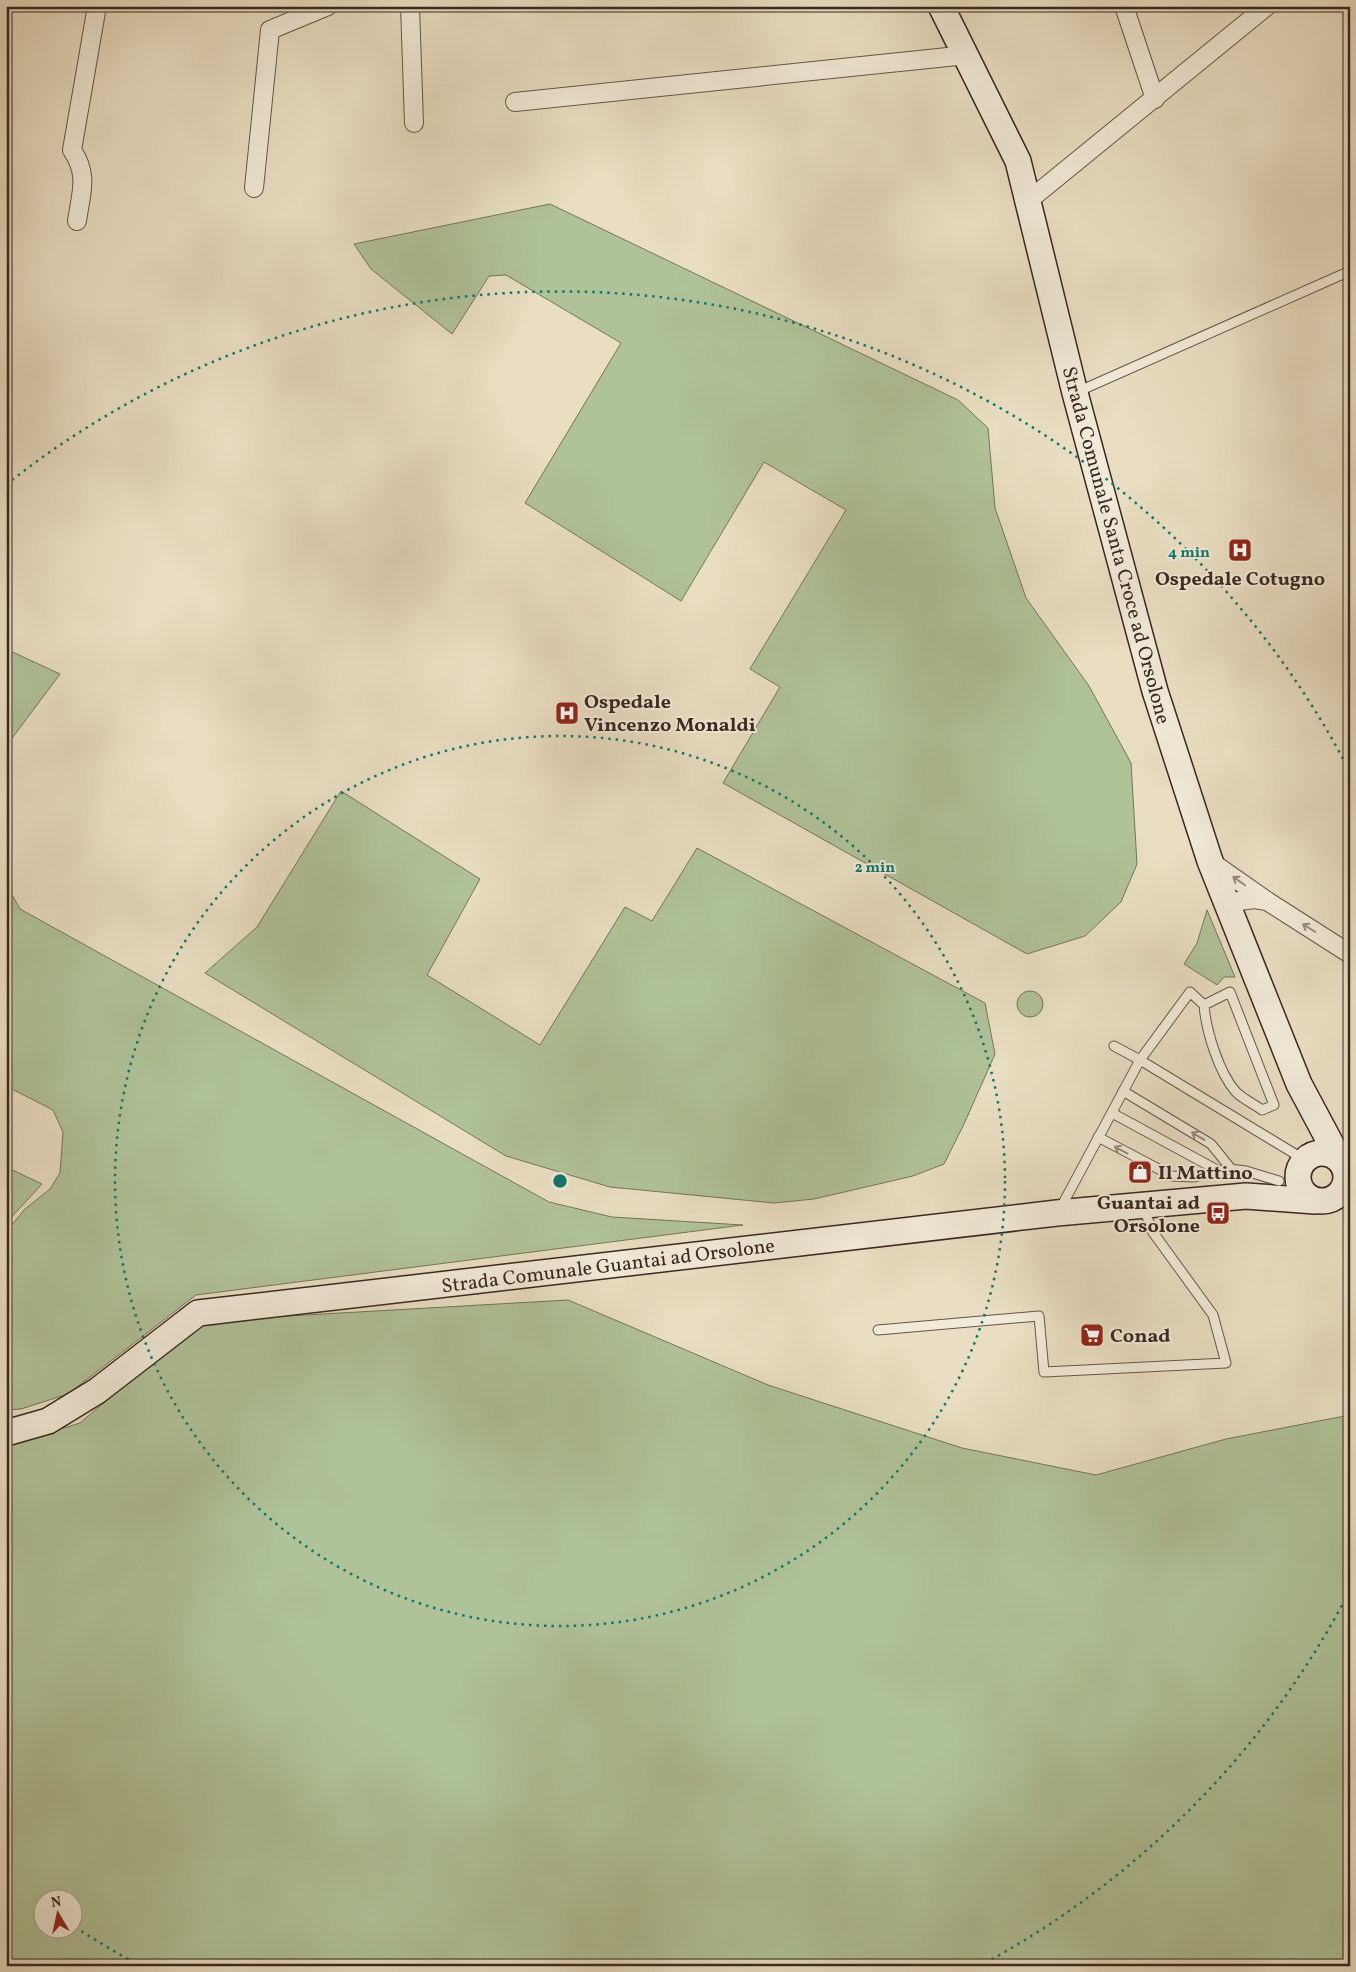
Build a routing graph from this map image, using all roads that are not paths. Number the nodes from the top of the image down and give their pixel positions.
1 (97, 6) edge
2 (328, 6) edge
3 (410, 6) edge
4 (941, 6) edge
5 (1124, 6) edge
6 (1268, 6) edge
7 (967, 55) junction
8 (1155, 99) junction
9 (515, 102) dead end
10 (414, 123) dead end
11 (254, 188) dead end
12 (1028, 201) junction
13 (77, 221) dead end
14 (1350, 271) edge
15 (1075, 393) junction
16 (1210, 861) junction
17 (1267, 902) junction
18 (1225, 903) junction
19 (1350, 954) edge
20 (1204, 1005) junction
21 (1114, 1046) dead end
22 (1140, 1060) junction
23 (1298, 1084) junction
24 (1123, 1091) junction
25 (1112, 1112) junction
26 (1098, 1138) junction
27 (1344, 1166) edge
28 (1232, 1170) junction
29 (1294, 1170) junction
30 (1219, 1171) junction
31 (1246, 1196) junction
32 (1330, 1203) edge
33 (1143, 1206) junction
34 (1058, 1213) junction
35 (878, 1330) dead end
36 (6, 1433) edge

1 - 13 street
2 - 11 street
3 - 10 street
4 - 7 street, Strada Comunale Santa Croce ad Orsolone
5 - 8 street
6 - 8 street
7 - 9 street
7 - 12 street, Strada Comunale Santa Croce ad Orsolone
8 - 12 street
12 - 15 street, Strada Comunale Santa Croce ad Orsolone
14 - 15 lane
15 - 16 street, Strada Comunale Santa Croce ad Orsolone
17 -> 16 street
16 - 18 street, Strada Comunale Santa Croce ad Orsolone
17 - 18 street
19 -> 17 street
18 - 23 street, Strada Comunale Santa Croce ad Orsolone
20 - 20 lane
20 - 22 lane
21 - 22 lane
22 - 24 lane
22 - 29 lane
23 - 27 street, Strada Comunale Santa Croce ad Orsolone
23 - 29 street, Strada Comunale Santa Croce ad Orsolone
24 - 25 lane
28 -> 24 lane
25 - 26 lane
25 - 30 lane
30 -> 26 lane
26 - 34 lane
27 - 29 street
27 - 32 street
28 - 29 lane
28 - 30 lane
29 - 31 street, Strada Comunale Guantai ad Orsolone
29 - 32 street
31 - 32 street, Strada Comunale Guantai ad Orsolone
31 - 33 street, Strada Comunale Guantai ad Orsolone
33 - 34 street, Strada Comunale Guantai ad Orsolone
33 - 35 lane
34 - 36 street, Strada Comunale Guantai ad Orsolone

